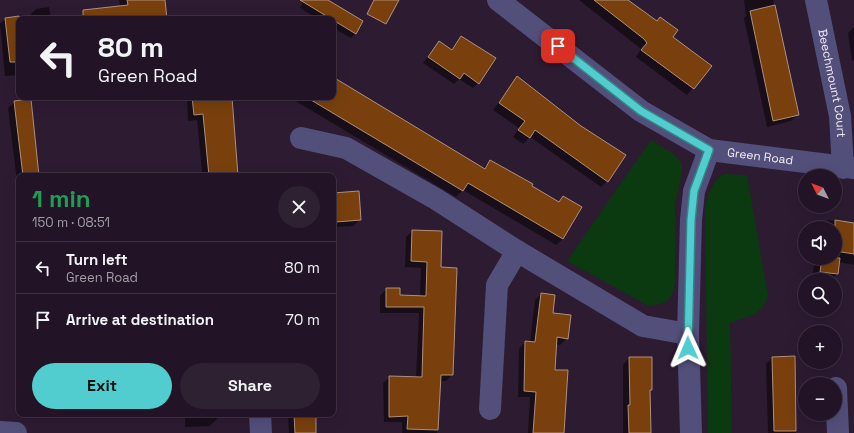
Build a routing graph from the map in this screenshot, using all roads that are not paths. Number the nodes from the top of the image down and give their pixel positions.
1 (816, 0) edge
2 (506, 3) edge
3 (301, 138) dead end
4 (709, 150) junction
5 (849, 168) edge
6 (517, 251) junction
7 (688, 334) junction
8 (490, 408) dead end
9 (260, 417) edge
10 (837, 421) edge
11 (0, 432) edge
12 (16, 433) edge
13 (261, 433) edge
14 (691, 433) edge
15 (838, 433) edge

1 - 5 street, Beechmount Court
2 - 4 street, Green Road
3 - 6 street
4 - 5 street, Green Road
4 - 7 street
6 - 7 street
6 - 8 street
7 - 14 street
9 - 13 street
10 - 15 street
11 - 12 street

